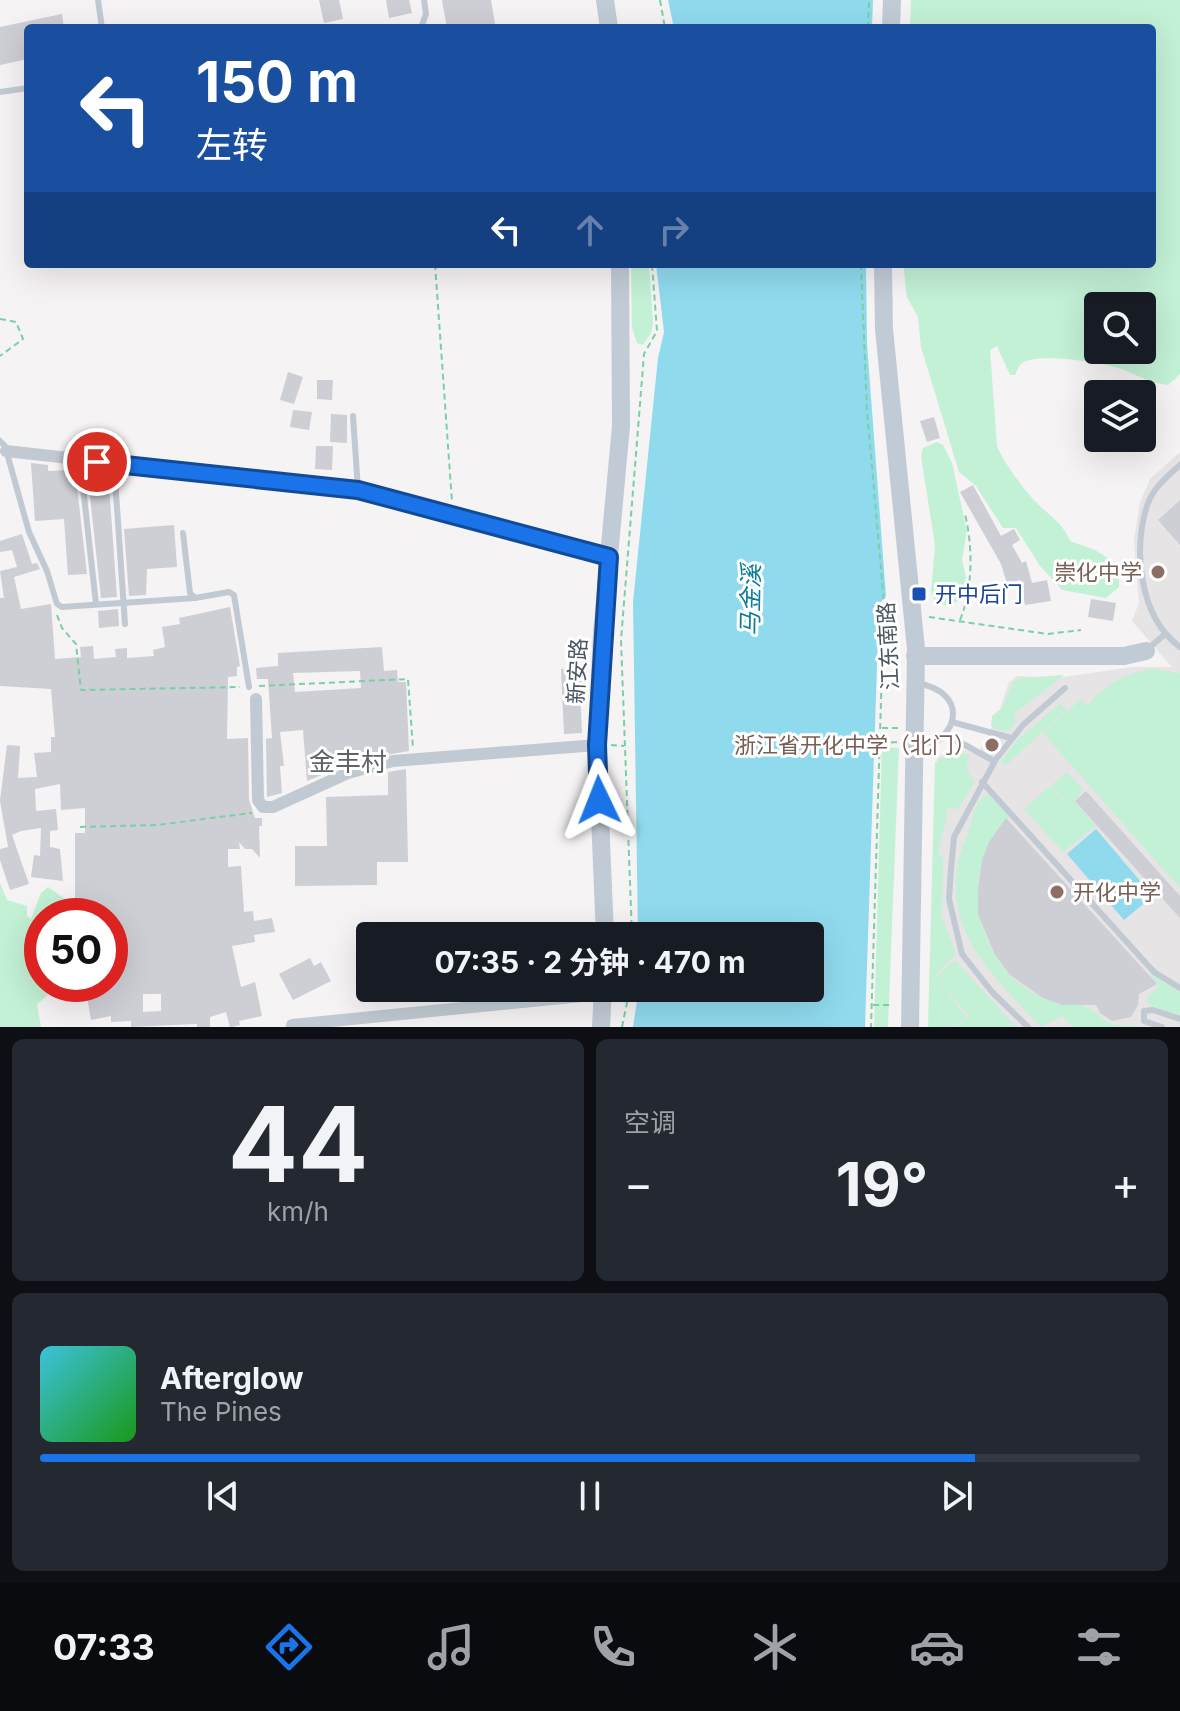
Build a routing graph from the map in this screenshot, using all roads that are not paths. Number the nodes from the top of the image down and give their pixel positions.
1 (98, 0) edge
2 (424, 0) edge
3 (605, 0) edge
4 (892, 0) edge
5 (101, 24) edge
6 (422, 24) edge
7 (608, 24) edge
8 (891, 24) edge
9 (24, 89) edge
10 (0, 92) edge
11 (620, 268) edge
12 (883, 268) edge
13 (353, 416) dead end
14 (3, 446) edge
15 (80, 460) junction
16 (114, 464) junction
17 (1180, 465) edge
18 (358, 490) junction
19 (183, 533) dead end
20 (609, 557) junction
21 (195, 598) junction
22 (124, 602) junction
23 (96, 604) junction
24 (125, 624) dead end
25 (1165, 634) junction
26 (1180, 647) edge
27 (1146, 651) joint
28 (915, 656) junction
29 (915, 683) junction
30 (249, 687) dead end
31 (1065, 688) dead end
32 (256, 699) dead end
33 (952, 722) junction
34 (947, 735) junction
35 (1011, 738) junction
36 (597, 745) junction
37 (906, 747) junction
38 (994, 761) junction
39 (982, 782) junction
40 (604, 922) edge
41 (1180, 988) edge
42 (502, 1002) edge
43 (602, 1002) edge
44 (1180, 1019) edge
45 (292, 1025) dead end
46 (601, 1027) edge
47 (910, 1027) edge
48 (1028, 1027) edge
49 (1162, 1027) edge

1 - 5 lane
2 - 6 lane
3 - 7 street
4 - 8 street
9 - 10 lane
11 - 20 street, 新安路
12 - 28 street, 江东南路
13 - 18 lane
14 - 15 street
14 - 23 lane
15 - 16 street
15 - 23 lane
16 - 18 street
16 - 22 lane
17 - 25 lane
18 - 20 street
19 - 21 lane
20 - 36 street, 新安路
21 - 22 lane
21 - 30 lane
22 - 23 lane
22 - 24 lane
25 - 26 lane
25 - 27 lane
27 - 28 street
28 - 29 street, 江东南路
29 - 33 lane
29 - 37 street, 江东南路
31 - 35 lane
32 - 36 street
33 - 34 lane
33 - 35 lane
34 - 37 lane
34 - 38 lane
35 - 38 lane
36 - 40 street, 新安路
37 - 47 street, 江东南路
38 - 39 lane
39 - 41 lane
39 - 48 lane
42 - 45 street
43 - 46 street
44 - 49 lane

